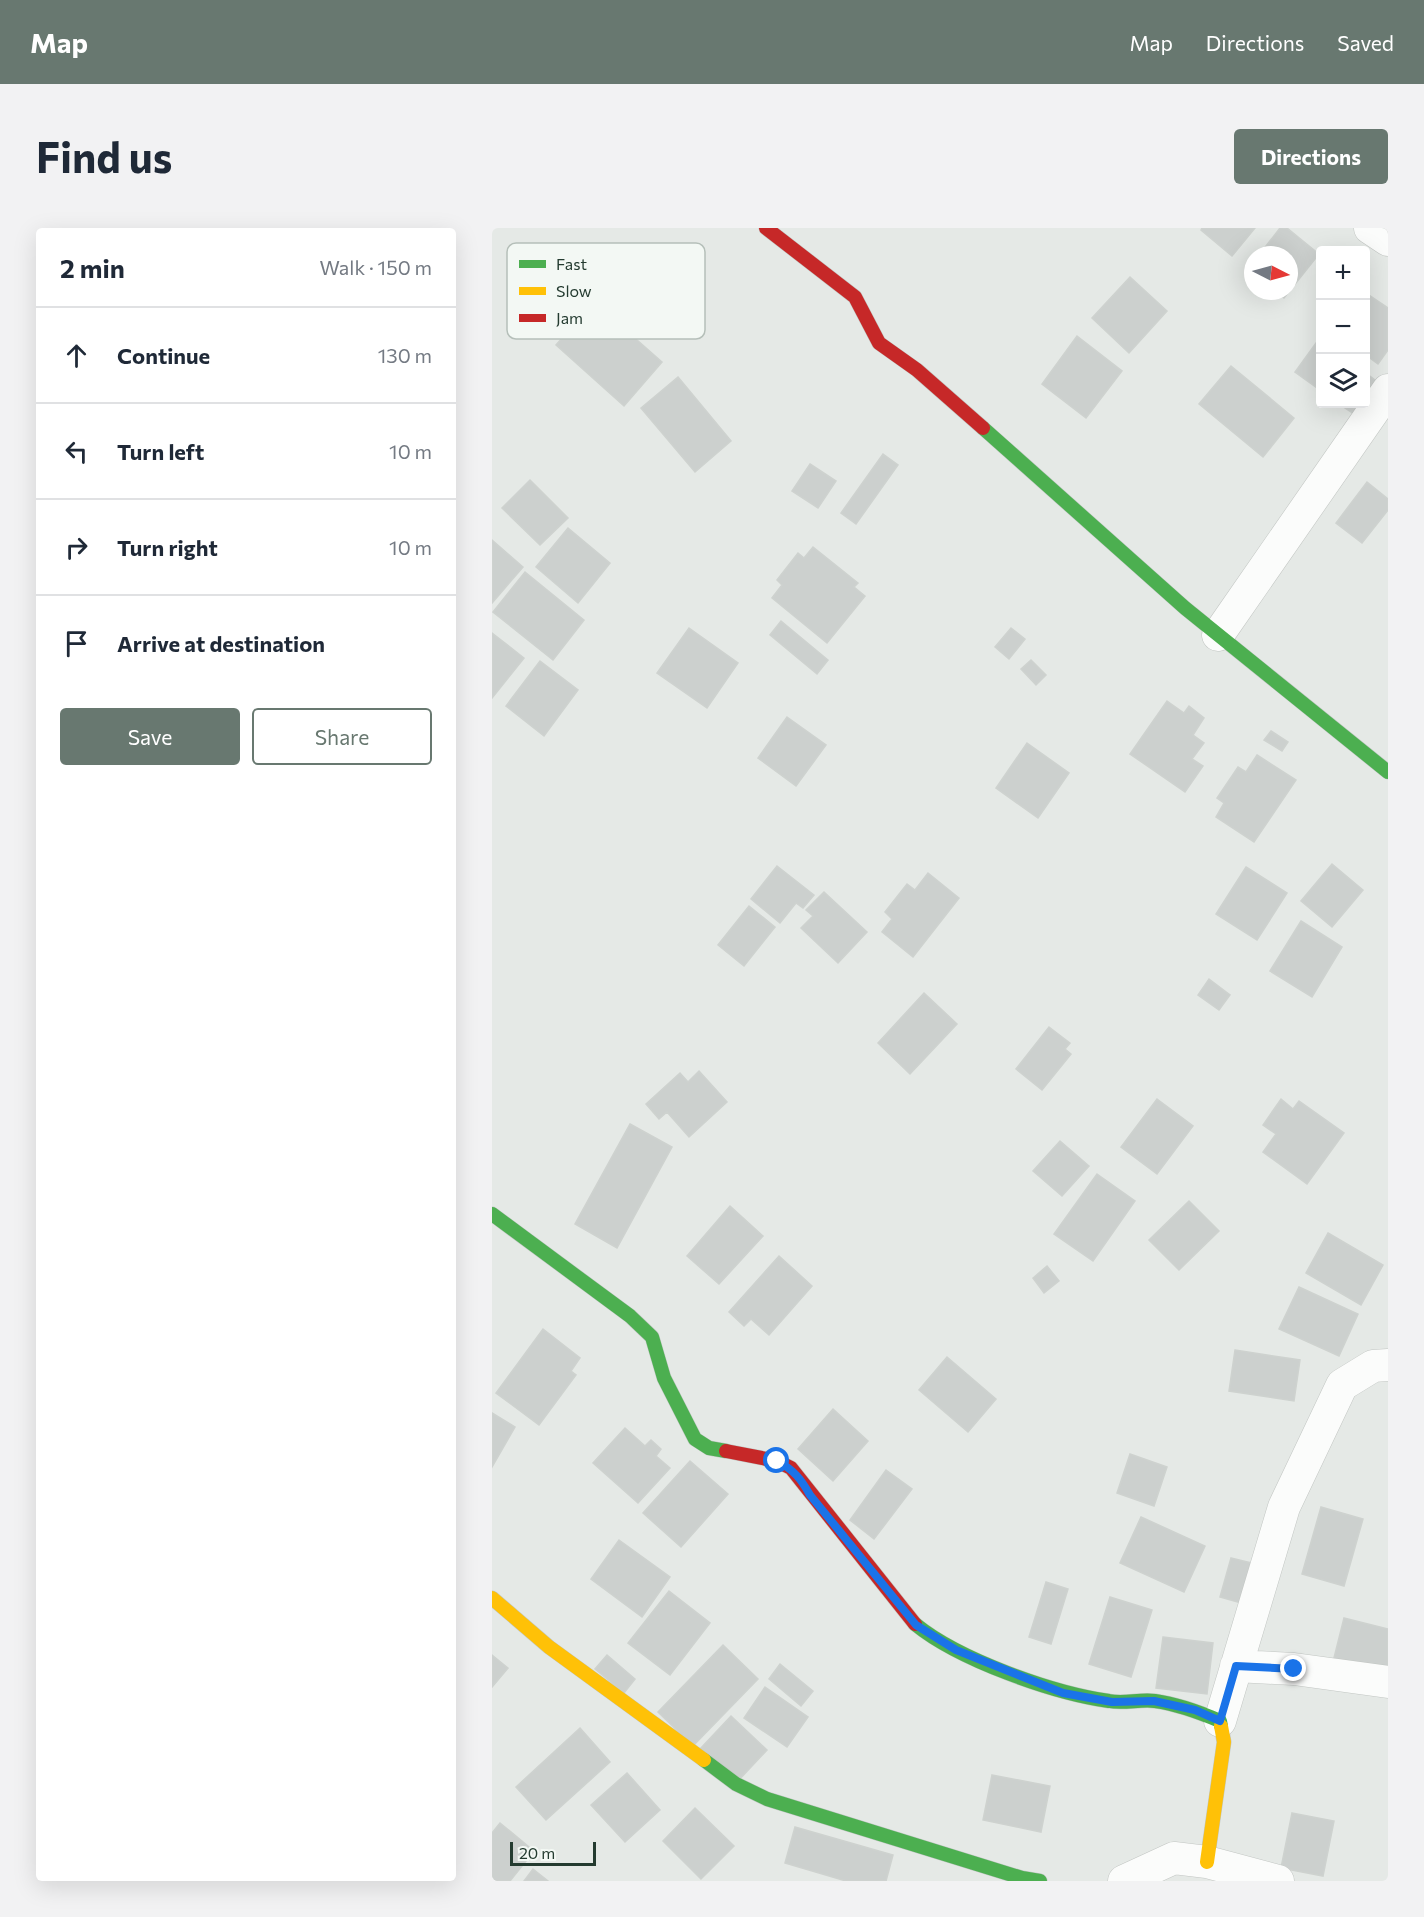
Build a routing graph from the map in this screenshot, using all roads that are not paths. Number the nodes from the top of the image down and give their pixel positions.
1 (766, 228) edge
2 (1370, 228) edge
3 (1388, 240) edge
4 (1388, 390) edge
5 (1218, 635) junction
6 (1388, 772) edge
7 (492, 1214) edge
8 (1388, 1365) edge
9 (492, 1598) edge
10 (1236, 1666) junction
11 (1388, 1682) edge
12 (1220, 1721) junction
13 (1207, 1862) junction
14 (1022, 1879) edge
15 (1040, 1881) edge
16 (1124, 1881) edge
17 (1278, 1881) edge

1 - 5 street
2 - 3 street
4 - 5 street
5 - 6 street
7 - 12 street
8 - 10 street
9 - 14 street
10 - 11 street
10 - 12 street
12 - 13 street
13 - 16 street
13 - 17 street
14 - 15 street

